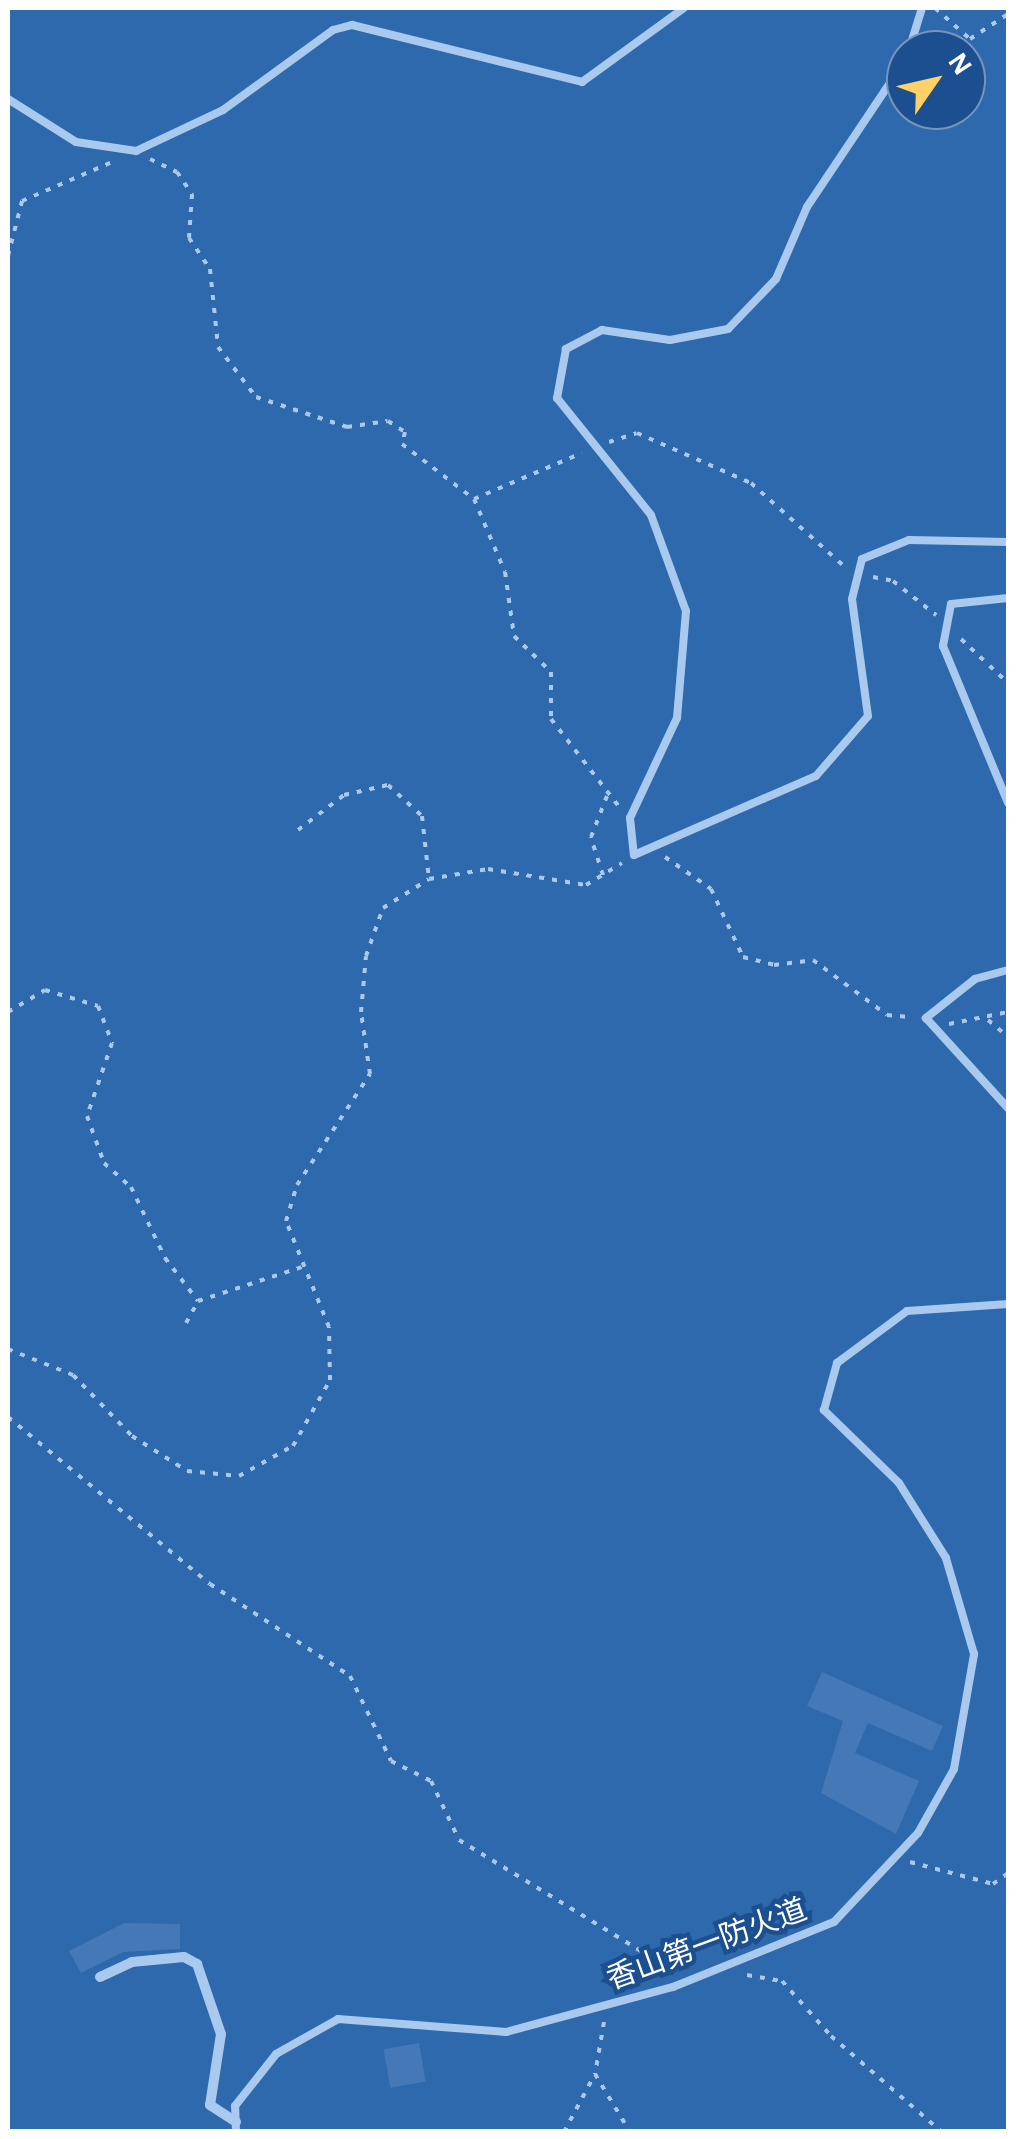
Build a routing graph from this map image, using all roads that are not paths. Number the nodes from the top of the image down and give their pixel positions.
1 (684, 8) edge
2 (886, 89) edge
3 (8, 98) edge
4 (1008, 542) edge
5 (1008, 598) edge
6 (1008, 803) edge
7 (1008, 970) edge
8 (1008, 1108) edge
9 (1008, 1304) edge
10 (100, 1977) dead end
11 (236, 2127) edge

1 - 3 lane
2 - 4 lane
5 - 6 lane
7 - 8 lane
9 - 11 lane, 香山第一防火道
10 - 11 street

